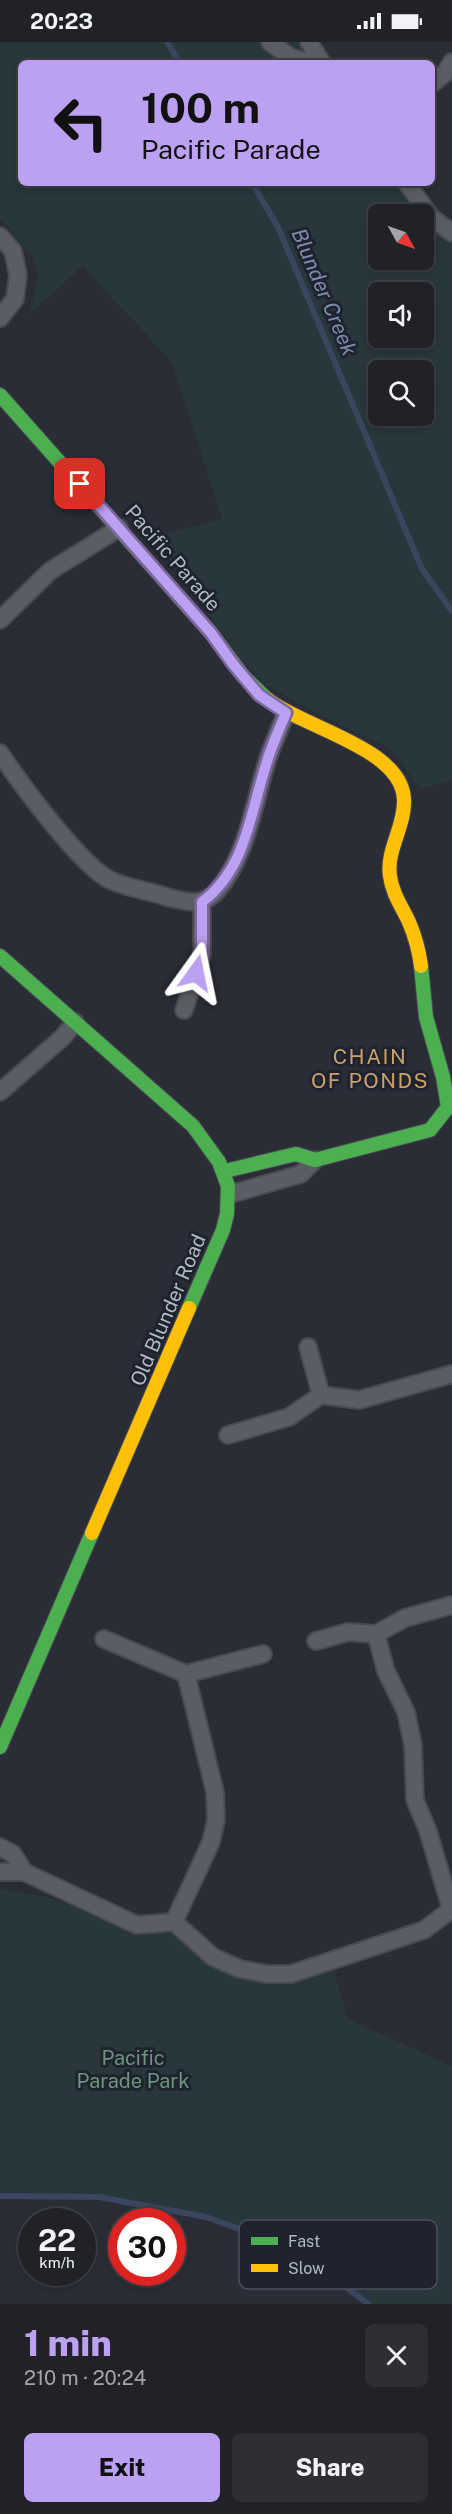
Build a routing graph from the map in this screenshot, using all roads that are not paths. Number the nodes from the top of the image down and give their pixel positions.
1 (270, 42) edge
2 (309, 42) edge
3 (300, 60) edge
4 (320, 60) edge
5 (452, 62) edge
6 (435, 81) edge
7 (409, 186) edge
8 (452, 233) edge
9 (0, 236) edge
10 (0, 318) edge
11 (0, 395) edge
12 (119, 528) junction
13 (0, 620) edge
14 (286, 713) junction
15 (0, 753) edge
16 (202, 902) junction
17 (0, 956) edge
18 (184, 1010) dead end
19 (75, 1022) junction
20 (0, 1092) edge
21 (450, 1108) edge
22 (315, 1160) junction
23 (225, 1171) junction
24 (231, 1194) junction
25 (308, 1347) dead end
26 (452, 1374) edge
27 (321, 1395) junction
28 (228, 1435) dead end
29 (452, 1605) edge
30 (376, 1634) junction
31 (104, 1639) dead end
32 (316, 1641) dead end
33 (263, 1654) dead end
34 (186, 1674) junction
35 (0, 1747) edge
36 (0, 1847) edge
37 (0, 1872) edge
38 (24, 1872) junction
39 (451, 1909) edge
40 (174, 1922) junction

1 - 3 street
2 - 4 street
5 - 6 street
7 - 8 street
9 - 10 street
11 - 12 street, Pacific Parade
12 - 13 street
12 - 14 street, Pacific Parade
14 - 16 street
14 - 21 street, Pacific Parade
15 - 16 street
16 - 18 street
17 - 19 street, Old Blunder Road
19 - 20 street
19 - 23 street, Old Blunder Road
21 - 22 street, Pacific Parade
22 - 23 street, Pacific Parade
22 - 24 street, Pacific Parade
23 - 24 street, Old Blunder Road
24 - 35 street, Old Blunder Road
25 - 27 street
26 - 27 street
27 - 28 street
29 - 30 street
30 - 32 street
30 - 39 street
31 - 34 street
33 - 34 street
34 - 40 street
36 - 38 street
37 - 38 street
38 - 40 street
39 - 40 street

